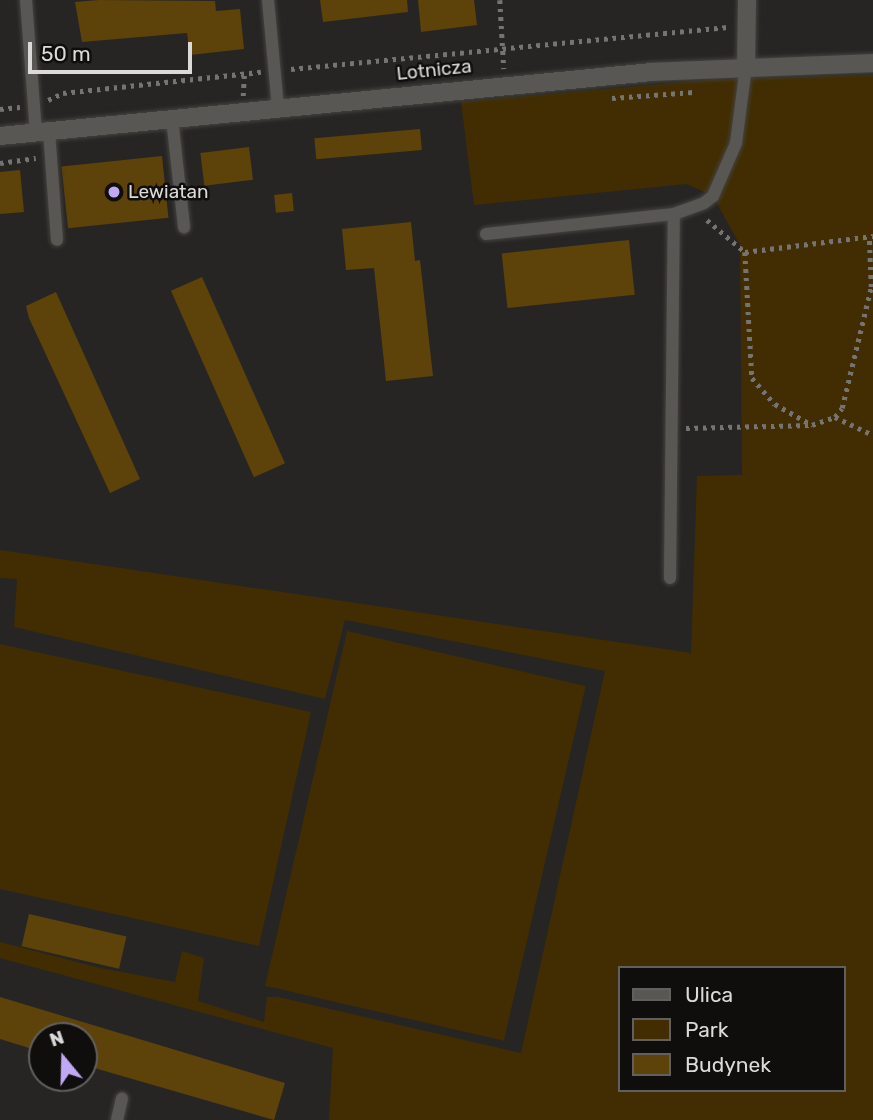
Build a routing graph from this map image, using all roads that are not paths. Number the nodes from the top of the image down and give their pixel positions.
1 (26, 0) edge
2 (268, 0) edge
3 (747, 0) edge
4 (873, 63) edge
5 (746, 65) junction
6 (278, 107) junction
7 (172, 118) junction
8 (43, 132) junction
9 (0, 136) edge
10 (680, 213) junction
11 (184, 227) dead end
12 (486, 234) dead end
13 (57, 240) dead end
14 (670, 578) dead end
15 (121, 1099) dead end
16 (117, 1120) edge

1 - 8 lane
2 - 6 lane
3 - 5 street
4 - 5 street, Lotnicza
5 - 6 street, Lotnicza
5 - 10 lane
6 - 7 street, Lotnicza
7 - 8 street, Lotnicza
7 - 11 lane
8 - 9 street, Lotnicza
8 - 13 lane
10 - 12 lane
10 - 14 lane
15 - 16 lane

